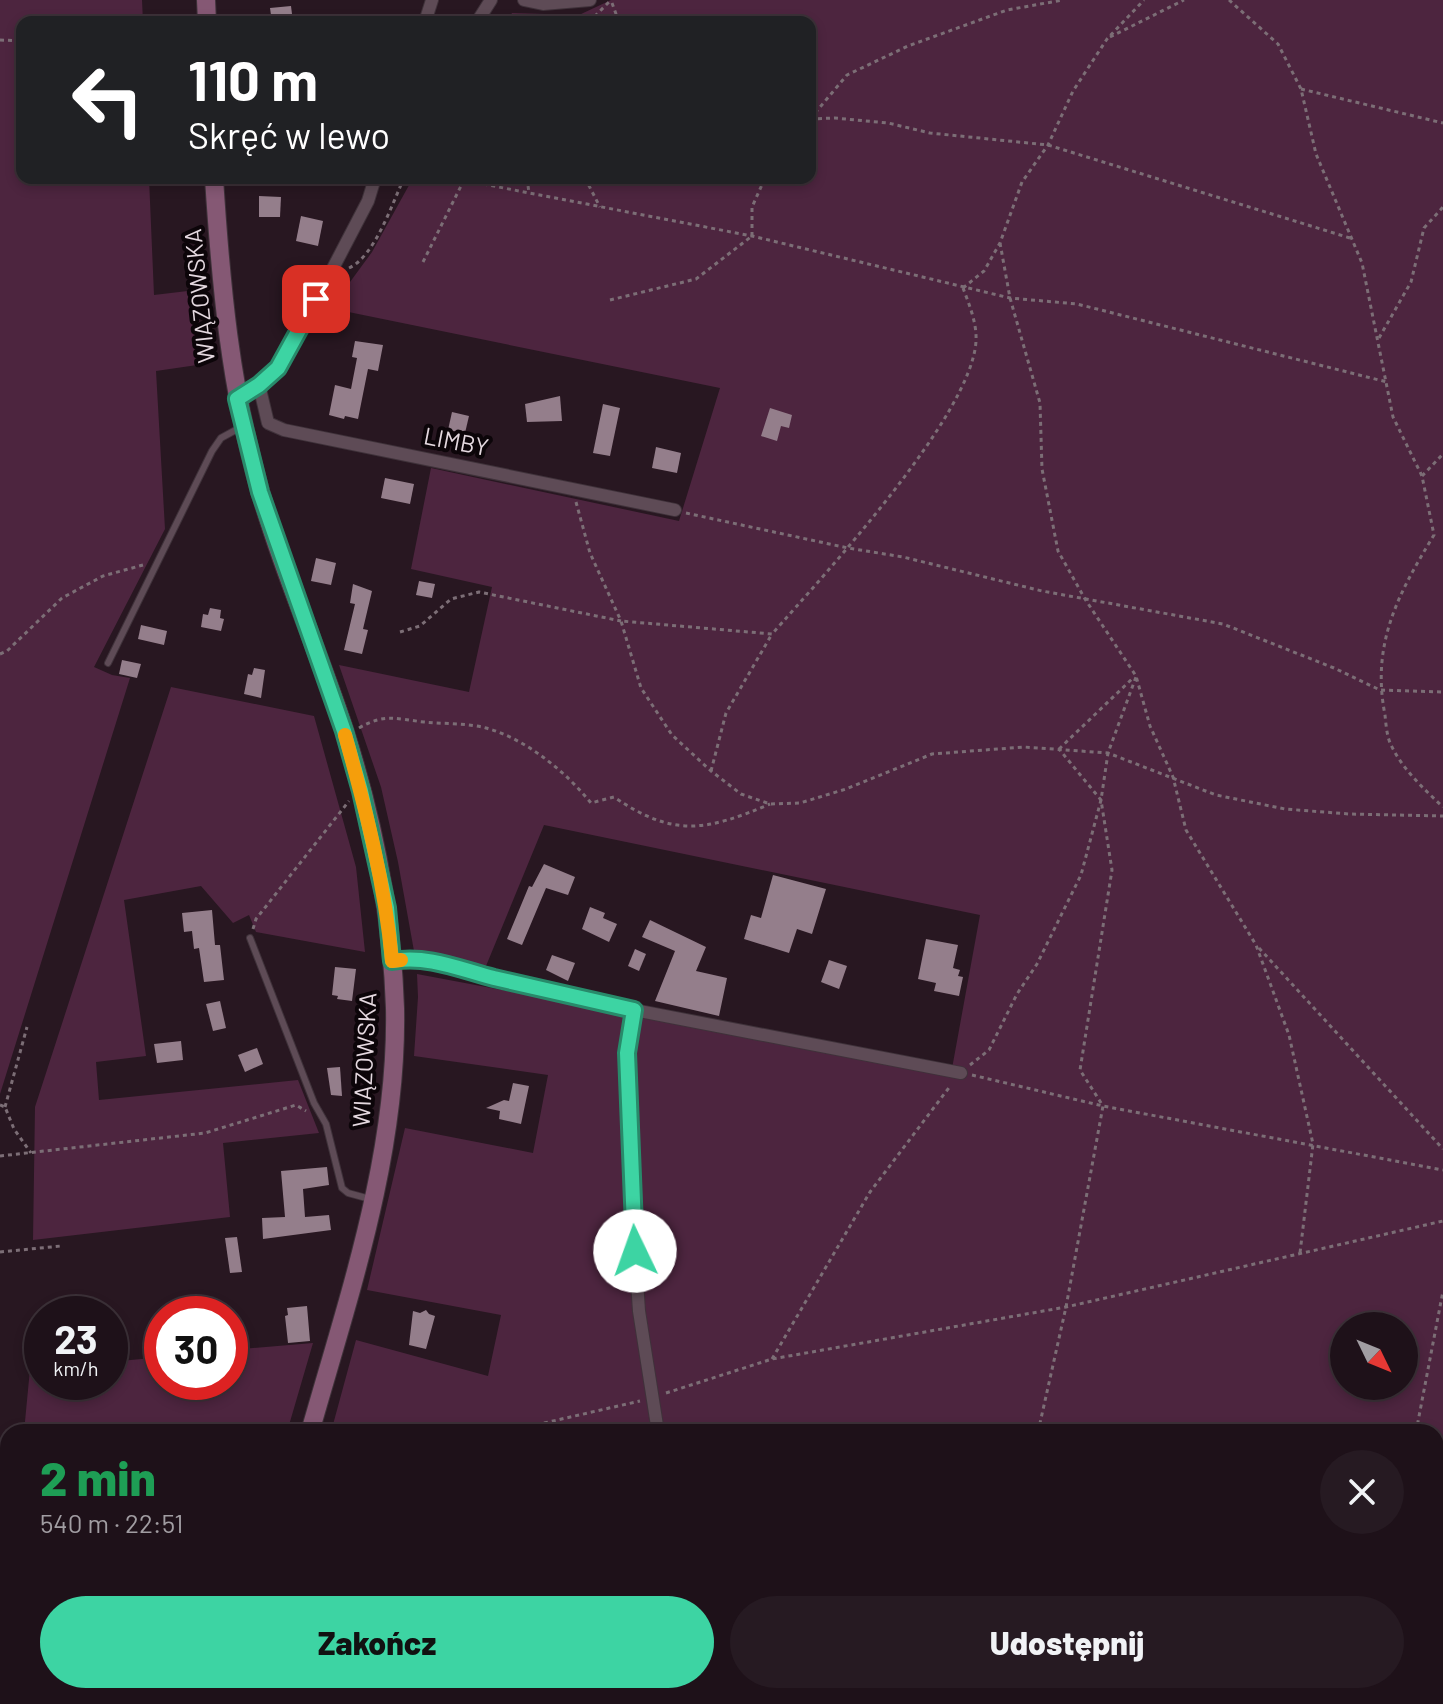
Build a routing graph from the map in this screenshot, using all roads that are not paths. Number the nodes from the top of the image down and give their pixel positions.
1 (524, 0) edge
2 (590, 0) edge
3 (214, 184) edge
4 (373, 184) edge
5 (259, 385) junction
6 (237, 399) junction
7 (243, 426) junction
8 (675, 510) road end
9 (108, 663) dead end
10 (250, 938) road end
11 (392, 961) junction
12 (634, 1010) junction
13 (961, 1073) road end
14 (374, 1200) junction
15 (312, 1424) edge
16 (657, 1424) edge

1 - 2 street
3 - 6 main road, WIĄZOWSKA
4 - 5 street
5 - 6 street
5 - 8 street, LIMBY
6 - 7 main road, WIĄZOWSKA
7 - 9 lane
7 - 11 main road, WIĄZOWSKA
10 - 14 lane
11 - 12 street
11 - 14 main road, WIĄZOWSKA
12 - 13 street
12 - 16 street
14 - 15 main road, WIĄZOWSKA

